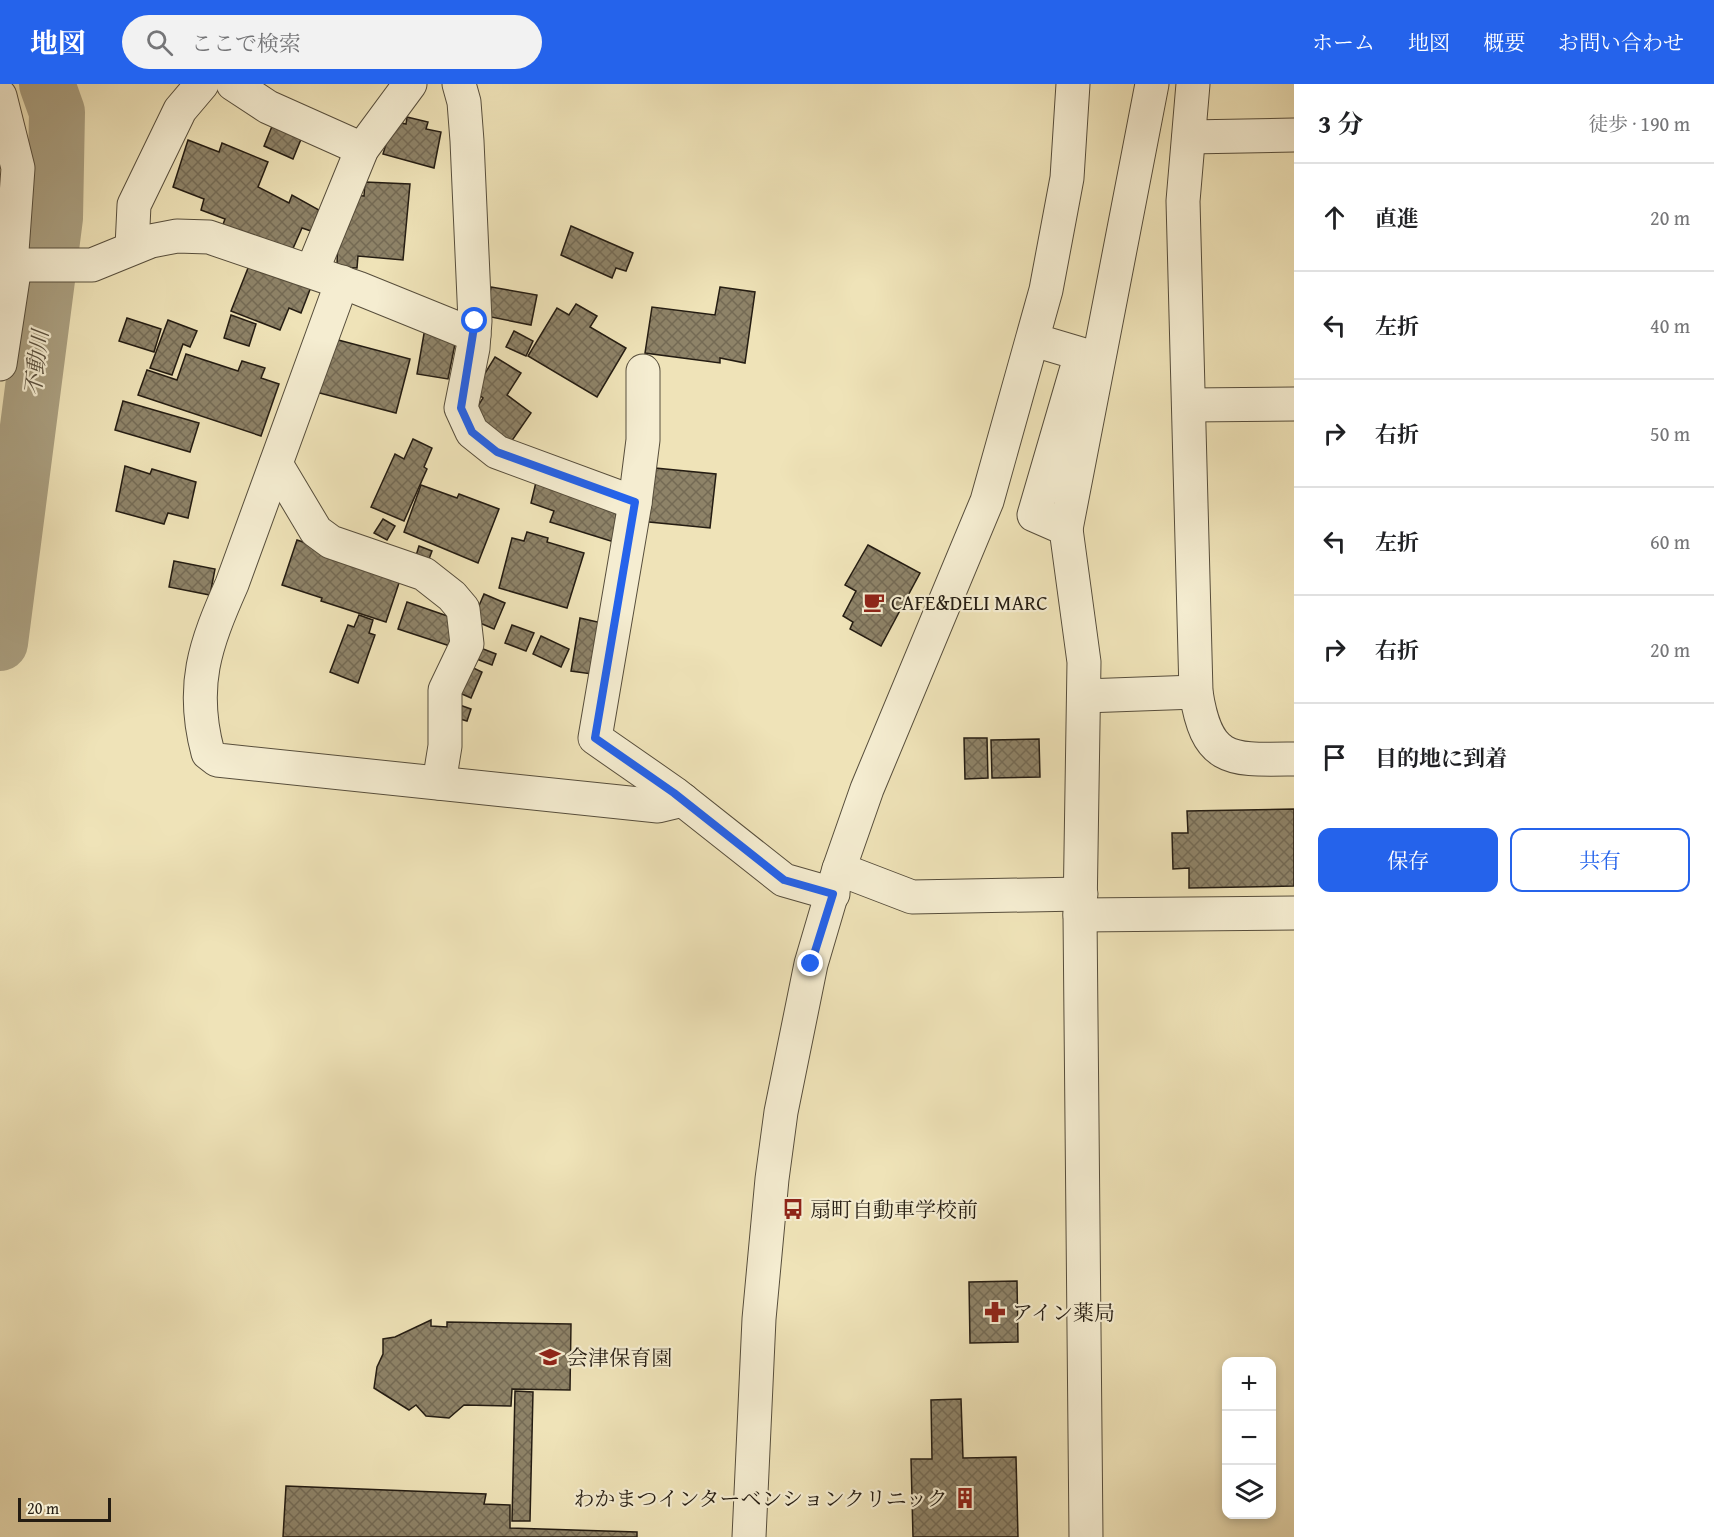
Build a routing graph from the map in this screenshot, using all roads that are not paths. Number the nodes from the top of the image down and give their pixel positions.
1 (202, 84) edge
2 (233, 84) edge
3 (410, 84) edge
4 (459, 84) edge
5 (1073, 84) edge
6 (1152, 84) edge
7 (1193, 84) edge
8 (0, 96) edge
9 (1294, 135) edge
10 (1189, 137) junction
11 (362, 149) junction
12 (132, 247) junction
13 (14, 274) edge
14 (327, 277) junction
15 (474, 335) junction
16 (1034, 340) junction
17 (0, 364) edge
18 (643, 371) dead end
19 (1294, 404) edge
20 (1189, 405) junction
21 (276, 464) junction
22 (635, 502) junction
23 (1066, 529) junction
24 (1196, 692) junction
25 (1084, 696) junction
26 (1294, 759) edge
27 (439, 783) junction
28 (683, 800) junction
29 (836, 882) junction
30 (1080, 905) junction
31 (1294, 913) edge
32 (749, 1537) edge
33 (1086, 1537) edge

1 - 12 street
2 - 11 street
3 - 11 street
4 - 15 street
5 - 16 street
6 - 23 street
7 - 10 street
8 - 13 street
9 - 10 street
10 - 20 street
11 - 14 street
12 - 13 street
12 - 14 street
13 - 17 street
14 - 15 street
14 - 21 street
15 - 22 street
16 - 23 street
16 - 29 street
18 - 22 street
19 - 20 street
20 - 24 street
21 - 27 street
21 - 27 street
22 - 28 street
23 - 25 street
24 - 25 street
24 - 26 street
25 - 30 street
27 - 28 street
28 - 29 street
29 - 30 street
29 - 32 street
30 - 31 street
30 - 33 street

